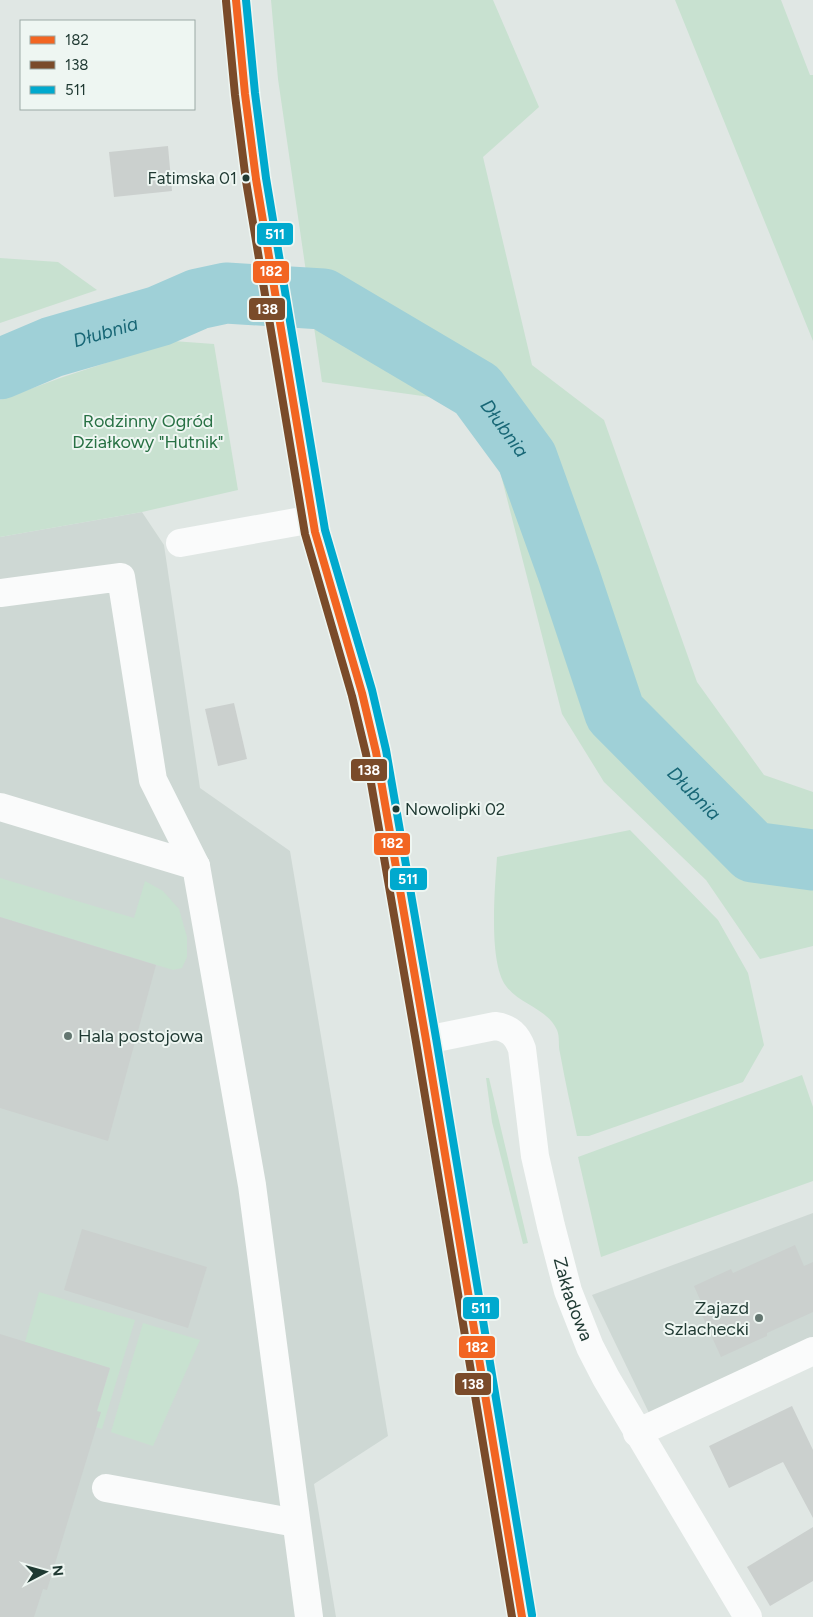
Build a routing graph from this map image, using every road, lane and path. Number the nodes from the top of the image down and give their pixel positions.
1 (236, 0) edge
2 (313, 519) junction
3 (180, 544) dead end
4 (0, 593) edge
5 (0, 807) edge
6 (196, 866) junction
7 (426, 1040) junction
8 (813, 1351) edge
9 (638, 1433) junction
10 (106, 1488) dead end
11 (296, 1522) junction
12 (309, 1617) edge
13 (522, 1617) edge
14 (748, 1617) edge

1 - 2 main road
2 - 3 street
2 - 7 main road
4 - 6 street
5 - 6 street
6 - 11 street
7 - 9 street, Zakładowa
7 - 13 main road
8 - 9 street
9 - 14 street, Zakładowa
10 - 11 street
11 - 12 street

